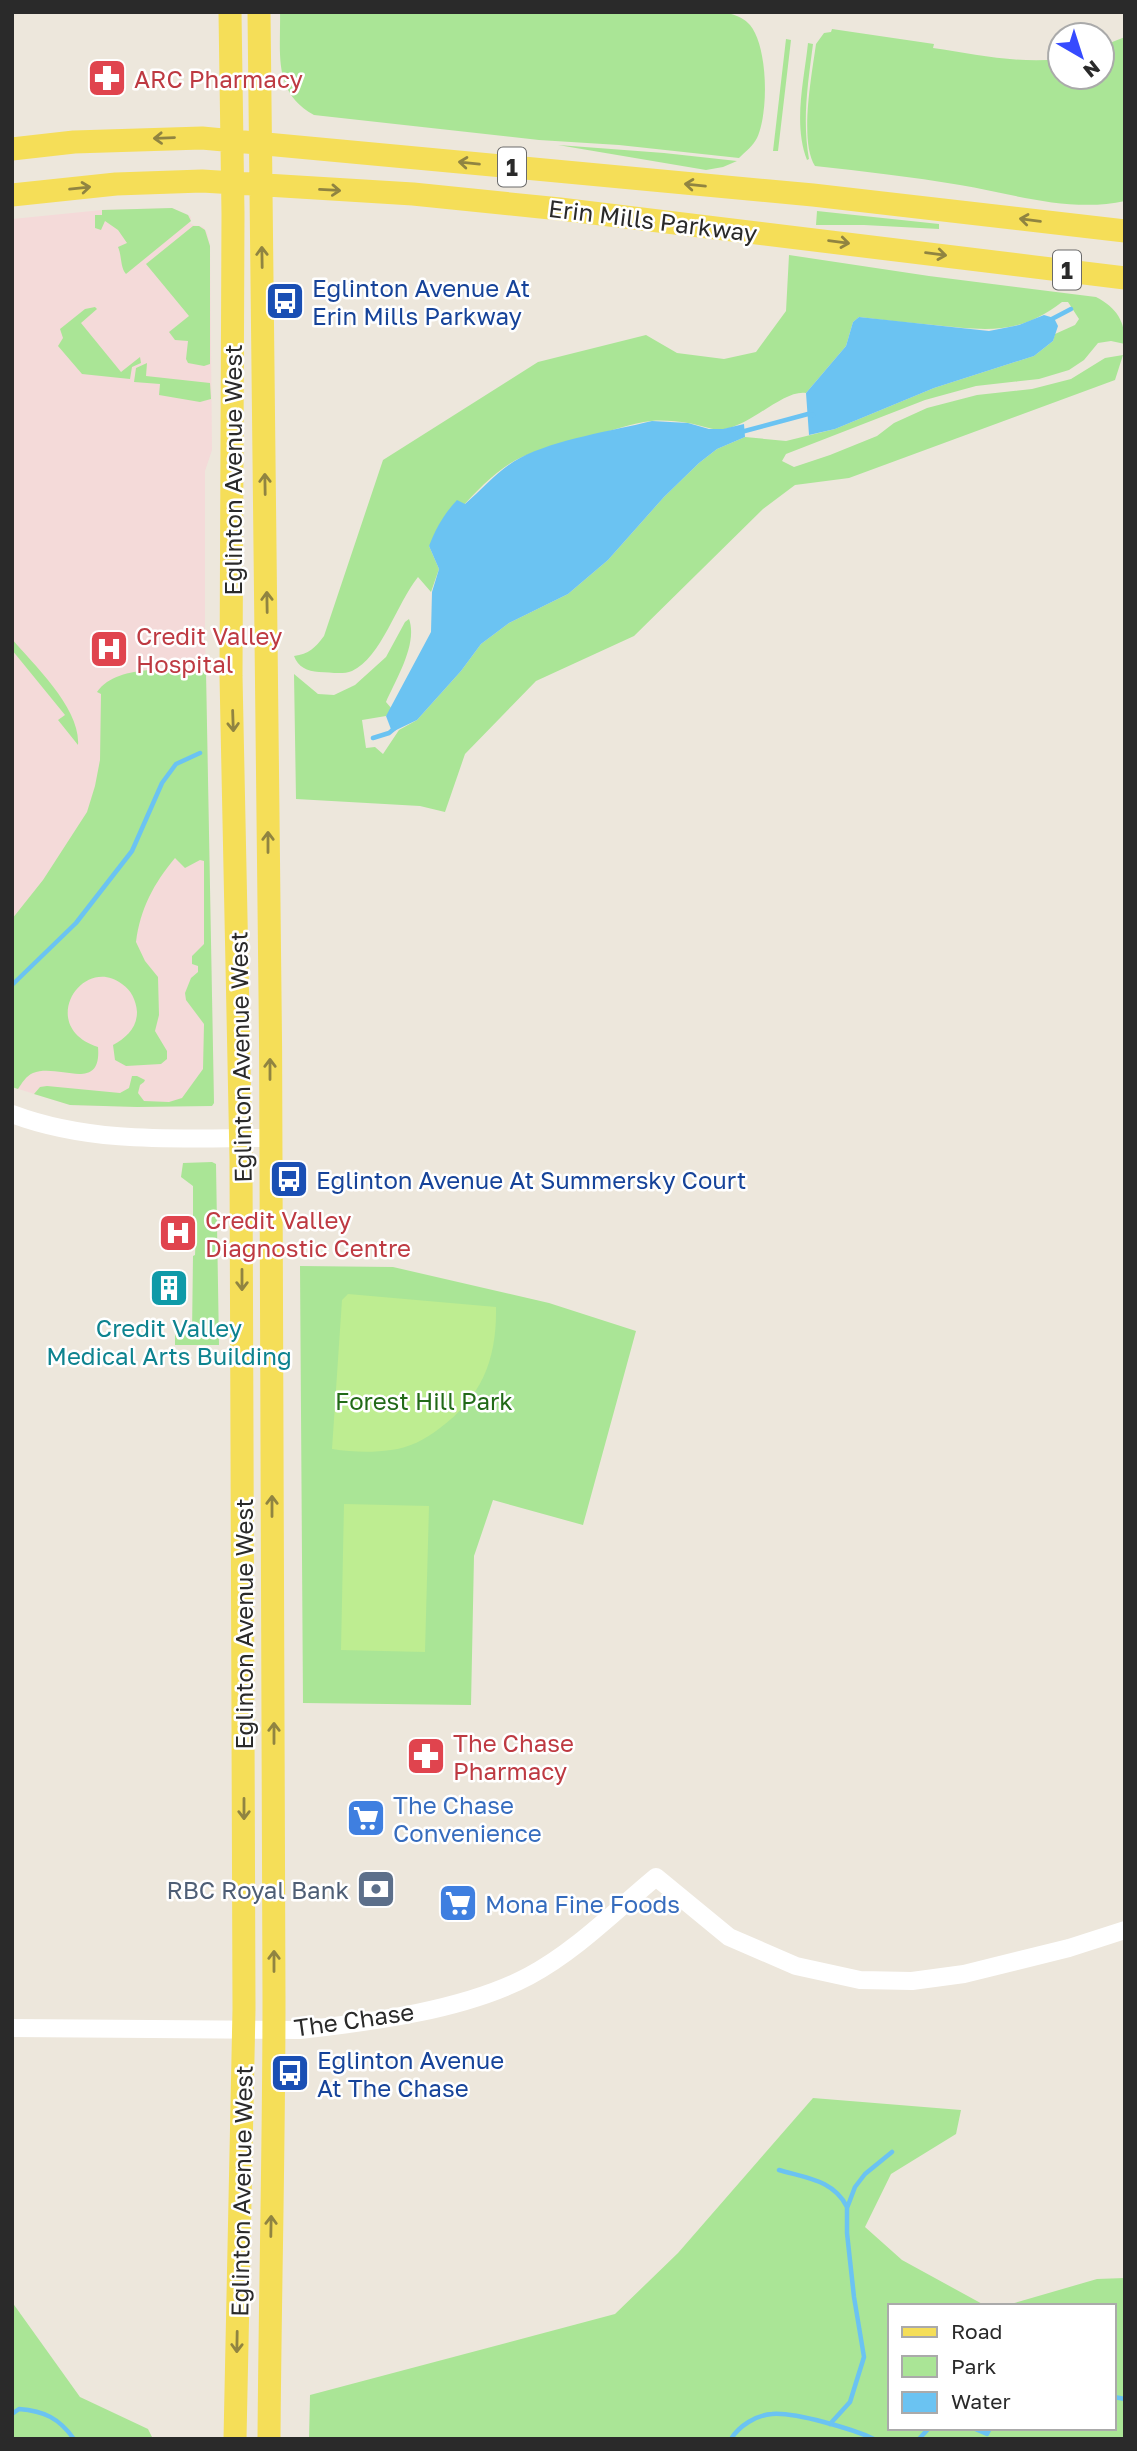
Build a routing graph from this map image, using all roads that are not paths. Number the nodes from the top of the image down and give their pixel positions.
1 (230, 12) edge
2 (259, 12) edge
3 (232, 140) junction
4 (261, 143) junction
5 (12, 149) edge
6 (233, 184) junction
7 (262, 185) junction
8 (12, 195) edge
9 (1125, 231) edge
10 (1125, 278) edge
11 (12, 1115) edge
12 (241, 1138) junction
13 (270, 1138) junction
14 (1125, 1930) edge
15 (12, 2028) edge
16 (244, 2029) junction
17 (274, 2029) junction
18 (235, 2439) edge
19 (269, 2439) edge

1 - 3 main road, Eglinton Avenue West
2 - 4 main road, Eglinton Avenue West
3 - 4 main road, Erin Mills Parkway / 1
3 -> 5 main road, Erin Mills Parkway / 1
3 - 6 main road, Eglinton Avenue West
4 - 7 main road, Eglinton Avenue West
9 -> 4 main road, Erin Mills Parkway / 1
6 - 7 main road, Erin Mills Parkway / 1
8 -> 6 main road, Erin Mills Parkway / 1
6 -> 12 main road, Eglinton Avenue West
7 -> 10 main road, Erin Mills Parkway / 1
13 -> 7 main road, Eglinton Avenue West
11 - 12 street
12 - 13 street
12 -> 16 main road, Eglinton Avenue West
17 -> 13 main road, Eglinton Avenue West
14 - 17 street, The Chase
15 - 16 street, The Chase
16 - 17 street, The Chase
16 -> 18 main road, Eglinton Avenue West
19 -> 17 main road, Eglinton Avenue West

